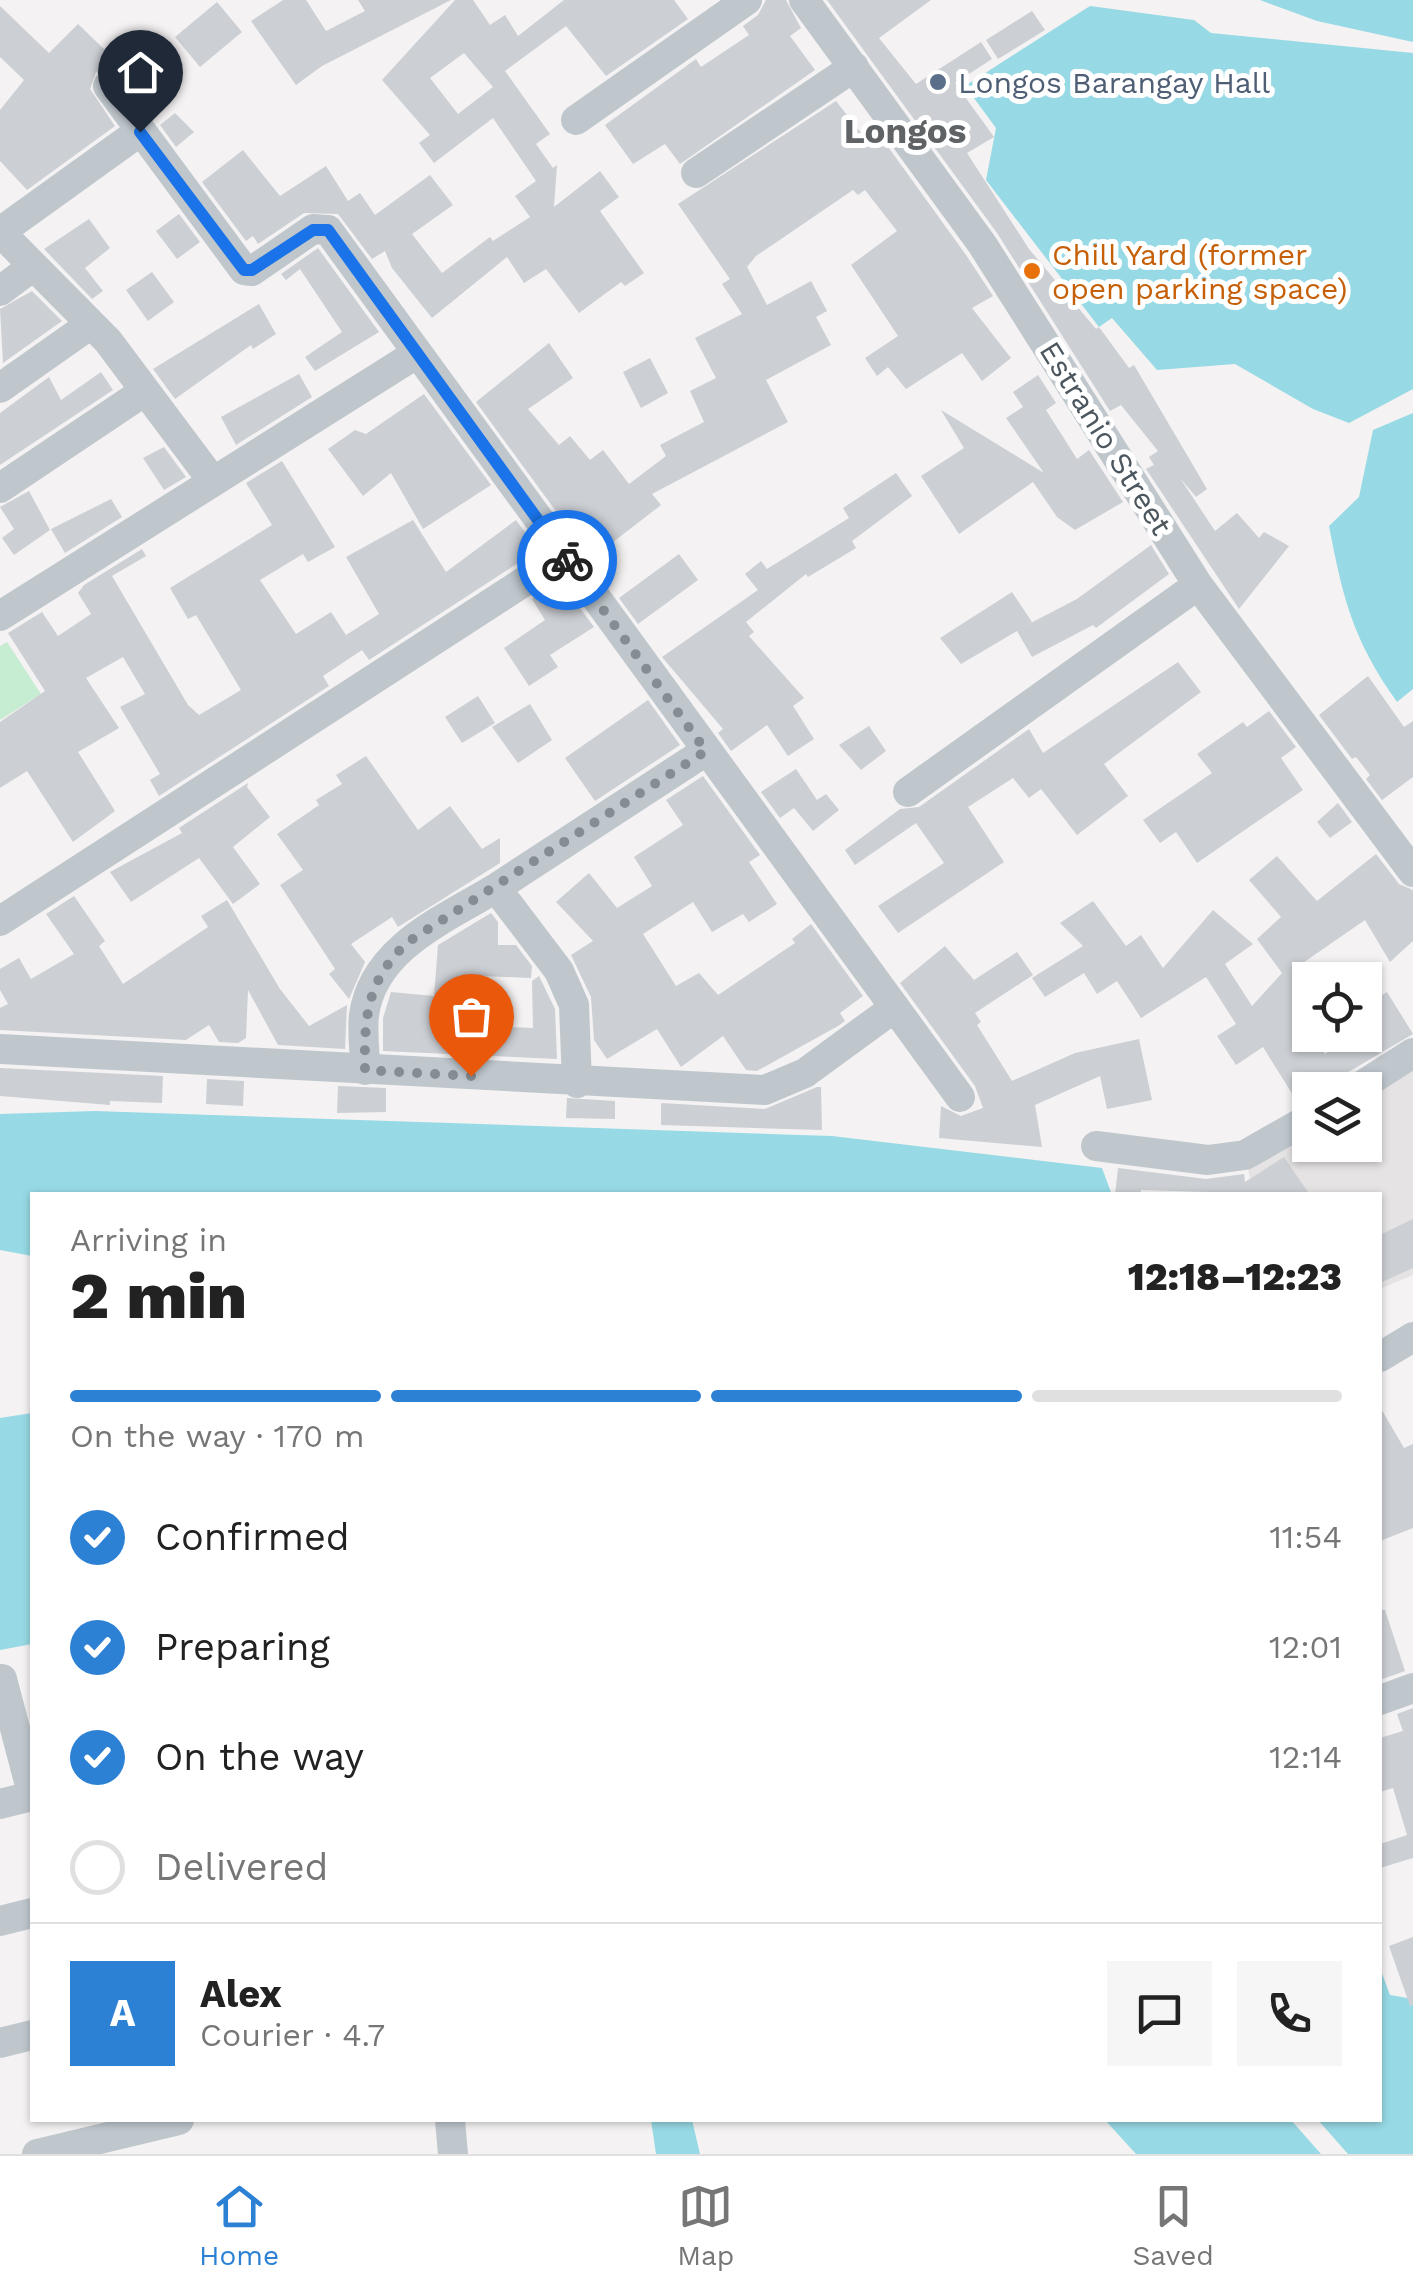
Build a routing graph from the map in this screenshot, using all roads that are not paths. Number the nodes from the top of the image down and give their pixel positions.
1 (747, 0) edge
2 (804, 0) edge
3 (854, 67) junction
4 (108, 86) dead end
5 (576, 120) dead end
6 (140, 132) junction
7 (696, 173) dead end
8 (0, 232) edge
9 (32, 266) junction
10 (0, 291) edge
11 (91, 324) junction
12 (416, 354) junction
13 (0, 388) edge
14 (145, 391) junction
15 (212, 480) junction
16 (0, 488) edge
17 (564, 556) junction
18 (1198, 585) junction
19 (0, 616) edge
20 (706, 751) junction
21 (908, 792) dead end
22 (1413, 872) edge
23 (496, 888) junction
24 (0, 921) edge
25 (894, 1008) junction
26 (0, 1048) edge
27 (1413, 1053) edge
28 (365, 1070) junction
29 (1382, 1073) edge
30 (577, 1083) junction
31 (960, 1097) dead end
32 (1292, 1128) edge
33 (1096, 1146) dead end
34 (1413, 1337) edge
35 (1382, 1356) edge
36 (2, 1679) edge
37 (1413, 1688) edge
38 (1382, 1699) edge
39 (30, 1787) edge
40 (30, 1796) edge
41 (0, 1804) edge
42 (30, 1914) edge
43 (0, 1922) edge
44 (30, 2036) edge
45 (0, 2044) edge
46 (171, 2122) edge
47 (450, 2122) edge
48 (37, 2154) edge
49 (453, 2154) edge

1 - 5 street
2 - 3 street, Estranio Street
3 - 7 street
3 - 18 street, Estranio Street
4 - 6 street
6 - 8 street
6 - 12 street
8 - 9 street
9 - 10 street
9 - 11 street
11 - 13 street
11 - 14 street
12 - 15 street
12 - 17 street
14 - 15 street
14 - 16 street
15 - 19 street
17 - 20 street
17 - 24 street
18 - 21 street
18 - 22 street, Estranio Street
20 - 23 street
20 - 25 street
23 - 28 street
23 - 30 street
25 - 30 street
25 - 31 street
26 - 28 street
27 - 29 street
28 - 30 street
32 - 33 street
34 - 35 street
36 - 39 street
37 - 38 street
40 - 41 street
42 - 43 street
44 - 45 street
46 - 48 street
47 - 49 street

